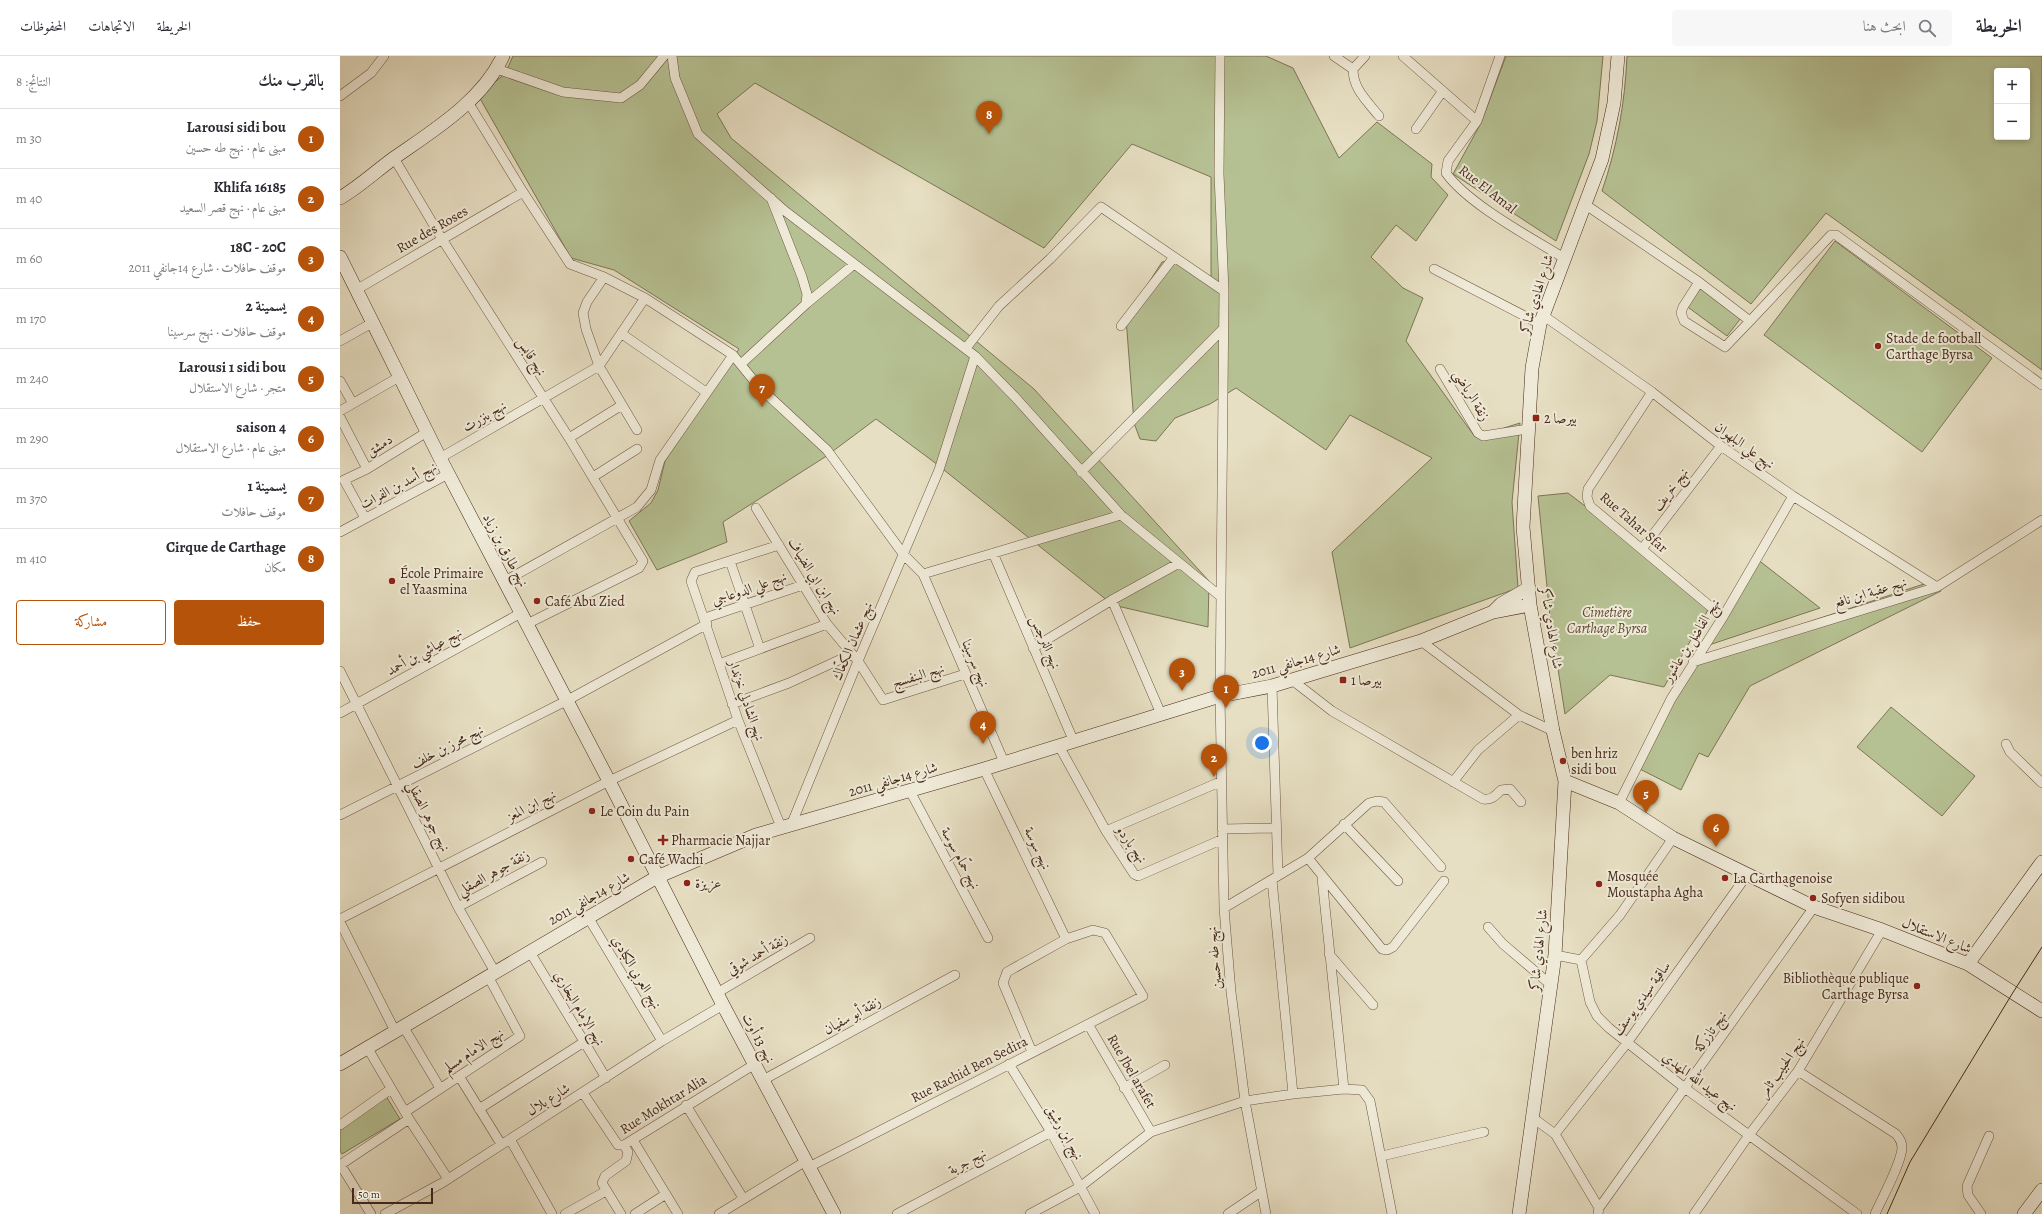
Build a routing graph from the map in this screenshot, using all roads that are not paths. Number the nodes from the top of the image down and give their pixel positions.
1 (384, 56) edge
2 (503, 56) edge
3 (664, 56) edge
4 (672, 56) edge
5 (1220, 56) edge
6 (1334, 56) edge
7 (1365, 56) edge
8 (1403, 56) edge
9 (1500, 56) edge
10 (1618, 56) edge
11 (497, 68) junction
12 (1353, 68) junction
13 (1442, 92) junction
14 (340, 96) edge
15 (468, 102) junction
16 (1379, 116) dead end
17 (1477, 121) junction
18 (1416, 129) dead end
19 (394, 158) junction
20 (523, 192) junction
21 (770, 197) junction
22 (340, 198) edge
23 (1586, 205) junction
24 (442, 239) junction
25 (340, 257) edge
26 (1174, 257) junction
27 (1564, 258) junction
28 (854, 265) junction
29 (1434, 269) dead end
30 (604, 277) junction
31 (1699, 282) junction
32 (356, 290) junction
33 (1224, 291) junction
34 (645, 298) junction
35 (806, 304) junction
36 (1542, 320) junction
37 (1750, 321) junction
38 (372, 323) junction
39 (1121, 326) dead end
40 (1222, 330) junction
41 (622, 334) junction
42 (340, 341) edge
43 (966, 348) junction
44 (733, 355) junction
45 (975, 356) junction
46 (741, 364) junction
47 (599, 366) junction
48 (1440, 369) dead end
49 (399, 377) junction
50 (340, 381) edge
51 (2042, 385) edge
52 (706, 392) junction
53 (1652, 392) junction
54 (543, 399) junction
55 (352, 402) junction
56 (622, 405) junction
57 (340, 411) edge
58 (340, 417) edge
59 (1528, 429) junction
60 (637, 430) dead end
61 (427, 432) junction
62 (569, 438) junction
63 (1720, 446) junction
64 (637, 449) dead end
65 (440, 458) junction
66 (367, 469) junction
67 (1081, 472) junction
68 (448, 474) junction
69 (593, 476) junction
70 (1793, 496) junction
71 (756, 508) dead end
72 (1121, 515) junction
73 (365, 518) junction
74 (618, 519) junction
75 (2042, 520) edge
76 (340, 532) edge
77 (779, 545) junction
78 (1642, 549) junction
79 (993, 553) junction
80 (904, 555) junction
81 (730, 561) junction
82 (1179, 563) junction
83 (639, 568) joint
84 (923, 574) junction
85 (505, 581) junction
86 (803, 585) junction
87 (1937, 586) junction
88 (1529, 588) junction
89 (1220, 596) junction
90 (1112, 600) junction
91 (745, 605) junction
92 (1530, 605) junction
93 (1493, 612) junction
94 (1723, 617) junction
95 (524, 619) junction
96 (706, 621) junction
97 (827, 624) junction
98 (1421, 641) junction
99 (1033, 648) junction
100 (760, 649) junction
101 (855, 658) junction
102 (1693, 662) junction
103 (719, 664) junction
104 (340, 671) edge
105 (965, 674) junction
106 (1292, 680) junction
107 (1272, 686) junction
108 (1220, 696) junction
109 (879, 697) joint
110 (566, 701) junction
111 (358, 704) junction
112 (732, 704) junction
113 (340, 713) edge
114 (1161, 714) junction
115 (1519, 715) junction
116 (738, 720) junction
117 (1552, 731) junction
118 (1074, 742) junction
119 (2006, 744) dead end
120 (1059, 746) junction
121 (1004, 762) junction
122 (984, 769) junction
123 (609, 781) junction
124 (1565, 781) junction
125 (1222, 782) junction
126 (1453, 782) junction
127 (2042, 782) edge
128 (398, 786) junction
129 (910, 791) junction
130 (1521, 802) dead end
131 (1619, 803) junction
132 (340, 815) edge
133 (1344, 824) junction
134 (786, 825) junction
135 (1276, 828) junction
136 (1222, 829) junction
137 (1106, 831) junction
138 (1673, 838) junction
139 (1223, 839) junction
140 (1308, 858) junction
141 (542, 862) dead end
142 (2042, 862) edge
143 (1441, 867) dead end
144 (440, 869) junction
145 (1746, 875) junction
146 (657, 877) junction
147 (1275, 878) junction
148 (1322, 878) junction
149 (1398, 881) dead end
150 (1444, 881) dead end
151 (458, 907) junction
152 (1814, 907) junction
153 (1224, 908) junction
154 (588, 917) junction
155 (340, 921) edge
156 (1488, 927) dead end
157 (1882, 930) junction
158 (810, 938) dead end
159 (988, 938) dead end
160 (1066, 939) junction
161 (530, 952) junction
162 (1329, 954) junction
163 (1555, 955) junction
164 (1580, 960) junction
165 (1968, 964) junction
166 (491, 974) junction
167 (955, 975) dead end
168 (1551, 986) junction
169 (717, 993) junction
170 (723, 1005) junction
171 (1373, 1005) dead end
172 (2042, 1011) edge
173 (1088, 1024) junction
174 (399, 1028) junction
175 (662, 1041) junction
176 (584, 1042) junction
177 (1627, 1043) junction
178 (367, 1047) junction
179 (1032, 1052) junction
180 (340, 1064) edge
181 (755, 1064) junction
182 (1009, 1064) junction
183 (1165, 1065) dead end
184 (1798, 1072) junction
185 (459, 1076) junction
186 (606, 1078) junction
187 (763, 1080) junction
188 (440, 1088) junction
189 (1124, 1088) junction
190 (391, 1089) junction
191 (1344, 1089) junction
192 (1686, 1089) junction
193 (583, 1093) junction
194 (1293, 1094) junction
195 (1245, 1102) junction
196 (686, 1105) junction
197 (479, 1109) junction
198 (407, 1115) junction
199 (1533, 1118) junction
200 (340, 1125) edge
201 (1050, 1132) junction
202 (1151, 1132) junction
203 (1484, 1132) dead end
204 (1555, 1134) junction
205 (1749, 1135) junction
206 (1989, 1136) dead end
207 (510, 1138) junction
208 (633, 1140) junction
209 (501, 1144) junction
210 (624, 1145) junction
211 (1382, 1156) junction
212 (340, 1164) edge
213 (807, 1164) junction
214 (448, 1179) junction
215 (1080, 1187) junction
216 (2042, 1190) edge
217 (606, 1191) junction
218 (1262, 1191) junction
219 (666, 1194) junction
220 (743, 1198) junction
221 (1599, 1211) edge
222 (371, 1214) edge
223 (385, 1214) edge
224 (552, 1214) edge
225 (565, 1214) edge
226 (621, 1214) edge
227 (635, 1214) edge
228 (678, 1214) edge
229 (719, 1214) edge
230 (834, 1214) edge
231 (897, 1214) edge
232 (1030, 1214) edge
233 (1095, 1214) edge
234 (1228, 1214) edge
235 (1266, 1214) edge
236 (1392, 1214) edge
237 (1519, 1214) edge
238 (1694, 1214) edge
239 (1857, 1214) edge
240 (1874, 1214) edge
241 (1981, 1214) edge
242 (2024, 1214) edge

1 - 14 street
2 - 11 street
3 - 11 street
4 - 21 street
5 - 33 street, نهج طه حسين
6 - 12 street
7 - 12 street
8 - 13 street
9 - 17 street, Rue El Amal
10 - 23 street, شارع الهادي شاكر
11 - 15 street
12 - 16 street
13 - 17 street
13 - 18 street
15 - 19 street
15 - 20 street
17 - 27 street, Rue El Amal
19 - 22 street
19 - 24 street, نهج قابس
20 - 24 street, Rue des Roses
20 - 30 street
21 - 28 street
21 - 35 street
23 - 27 street, شارع الهادي شاكر
23 - 31 street
24 - 32 street, Rue des Roses
24 - 54 street, نهج قابس
25 - 32 street, نهج طارق بن زياد
26 - 33 street
26 - 39 street
26 - 43 street
27 - 36 street, شارع الهادي شاكر
28 - 35 street
28 - 43 street
29 - 36 street, نهج علي البلهوان
30 - 34 street
30 - 47 street
31 - 37 street
31 - 37 street
32 - 38 street, نهج طارق بن زياد
33 - 40 street, نهج طه حسين
34 - 41 street
34 - 44 street
35 - 46 street
36 - 53 street, نهج علي البلهوان
36 - 59 street, شارع الهادي شاكر
37 - 51 street
38 - 42 street
38 - 49 street, نهج طارق بن زياد
40 - 67 street
40 - 89 street, نهج طه حسين
41 - 47 street
41 - 52 street
43 - 45 street
44 - 46 street
44 - 52 street
45 - 67 street
45 - 80 street, نهج عثمان الكعّاك
46 - 80 street
47 - 54 street, نهج بنزرت
47 - 56 street
48 - 59 street, زنقة الرياضي
49 - 55 street
49 - 61 street, نهج طارق بن زياد
50 - 55 street
52 - 74 street
53 - 63 street, نهج علي البلهوان
53 - 78 street, Rue Tahar Sfar
54 - 62 street, نهج قابس
54 - 65 street, نهج بنزرت
55 - 57 street
56 - 60 street
56 - 62 street
58 - 66 street
59 - 88 street, شارع الهادي شاكر
61 - 65 street, نهج طارق بن زياد
61 - 66 street, دمشق
62 - 69 street, نهج قابس
63 - 70 street, نهج علي البلهوان
63 - 78 street, نهج خريف
64 - 69 street
65 - 68 street, نهج طارق بن زياد
66 - 73 street, دمشق
67 - 72 street
68 - 73 street, نهج أسد بن الفرات
68 - 85 street, نهج طارق بن زياد
69 - 74 street, نهج قابس
70 - 87 street, نهج علي البلهوان
70 - 94 street, نهج الفاضل بن عاشور
71 - 77 street, نهج ابن ابي الضياف
72 - 79 street
72 - 82 street
73 - 76 street, نهج أسد بن الفرات
74 - 83 street, نهج قابس
74 - 85 street
75 - 87 street, نهج عقبة ابن نافع
77 - 81 street
77 - 86 street, نهج ابن ابي الضياف
78 - 94 street, Rue Tahar Sfar
79 - 84 street
79 - 99 street, نهج النرجس
80 - 84 street
80 - 101 street, نهج عثمان الكعّاك
81 - 91 street
81 - 96 street, نهج الشادلي خزندار
82 - 89 street
82 - 90 street
83 - 95 street, نهج عياشي بن أحمد
84 - 105 street, نهج سرسينا
85 - 95 street, نهج طارق بن زياد
86 - 91 street, نهج علي الدوعاجي
86 - 97 street, نهج ابن ابي الضياف
87 - 102 street, نهج عقبة ابن نافع
88 - 92 street, شارع الهادي شاكر
88 - 93 street, شارع 14جانفي 2011
89 - 108 street, نهج طه حسين
90 - 99 street
90 - 114 street
91 - 96 street, نهج علي الدوعاجي
91 - 100 street
92 - 93 street, شارع 14جانفي 2011
92 - 117 street, شارع الهادي شاكر
93 - 98 street, شارع 14جانفي 2011
94 - 102 street, نهج الفاضل بن عاشور
95 - 110 street, نهج طارق بن زياد
95 - 111 street, نهج عياشي بن أحمد
96 - 103 street, نهج الشادلي خزندار
96 - 110 street, نهج علي الدوعاجي
97 - 100 street
97 - 101 street, نهج ابن ابي الضياف
98 - 106 street, شارع 14جانفي 2011
98 - 115 street
99 - 118 street, نهج النرجس
100 - 103 street
101 - 109 street, نهج ابن ابي الضياف
101 - 112 street
101 - 134 street, نهج عثمان الكعّاك
102 - 131 street, نهج الفاضل بن عاشور
103 - 112 street, نهج الشادلي خزندار
104 - 111 street, نهج جوهر الصقلي
105 - 109 street, نهج البنفسج
105 - 121 street, نهج سرسينا
106 - 107 street, شارع 14جانفي 2011
106 - 126 street
107 - 108 street, شارع 14جانفي 2011
107 - 135 street
108 - 114 street, شارع 14جانفي 2011
108 - 125 street, نهج طه حسين
110 - 123 street, نهج طارق بن زياد
110 - 128 street, نهج محرز بن خلف
111 - 113 street, نهج عياشي بن أحمد
111 - 128 street, نهج جوهر الصقلي
112 - 116 street, نهج الشادلي خزندار
114 - 118 street, شارع 14جانفي 2011
115 - 117 street
115 - 126 street
116 - 123 street, نهج ابن المعز
116 - 134 street, نهج الشادلي خزندار
117 - 124 street, شارع الهادي شاكر
118 - 120 street, شارع 14جانفي 2011
119 - 127 street
120 - 121 street, شارع 14جانفي 2011
120 - 137 street, نهج باردو
121 - 122 street, شارع 14جانفي 2011
122 - 129 street, شارع 14جانفي 2011
122 - 160 street, نهج سوسة
123 - 144 street, نهج ابن المعز
123 - 146 street, نهج طارق بن زياد
124 - 131 street, شارع الاستقلال
124 - 163 street, شارع الهادي شاكر
125 - 136 street, نهج طه حسين
125 - 137 street
126 - 130 street
128 - 132 street, نهج محرز بن خلف
128 - 144 street, نهج جوهر الصقلي
129 - 134 street, شارع 14جانفي 2011
129 - 159 street, نهج حمّام سوسة
131 - 138 street, شارع الاستقلال
133 - 140 street
133 - 143 street
133 - 149 street
134 - 146 street, شارع 14جانفي 2011
135 - 136 street
135 - 147 street
136 - 139 street, نهج طه حسين
137 - 139 street, نهج باردو
138 - 145 street, شارع الاستقلال
138 - 164 street
139 - 153 street, نهج طه حسين
140 - 147 street
140 - 148 street
141 - 151 street, زنقة جوهر الصقلي
142 - 165 street
144 - 151 street, نهج جوهر الصقلي
144 - 155 street, نهج ابن المعز
145 - 152 street, شارع الاستقلال
145 - 177 street, ساقية سيدي يوسف
146 - 154 street, شارع 14جانفي 2011
146 - 169 street, نهج 13 أوت
147 - 153 street
147 - 194 street
148 - 150 street
148 - 162 street
151 - 166 street, نهج جوهر الصقلي
152 - 157 street, شارع الاستقلال
152 - 192 street, نهج تازركة
153 - 195 street, نهج طه حسين
154 - 161 street, شارع 14جانفي 2011
154 - 175 street, نهج العربي الكبادي
155 - 174 street, نهج ابن المعز
156 - 168 street
157 - 165 street, شارع الاستقلال
157 - 184 street, نهج الحبيب ثامر
158 - 169 street, زنقة أحمد شوقي
160 - 173 street, Rue Rachid Ben Sedira
160 - 179 street
161 - 166 street, شارع 14جانفي 2011
161 - 176 street, نهج الإمام البخاري
162 - 171 street
162 - 191 street
163 - 164 street
163 - 168 street, شارع الهادي شاكر
164 - 177 street, نهج عبيد الله المهدي
165 - 172 street, شارع الاستقلال
166 - 174 street, شارع 14جانفي 2011
166 - 185 street, نهج الامام مسلم
167 - 187 street, زنقة أبو سفيان
168 - 199 street, شارع الهادي شاكر
169 - 170 street, نهج 13 أوت
170 - 175 street, شارع بلال
170 - 181 street, نهج 13 أوت
173 - 179 street, Rue Rachid Ben Sedira
173 - 189 street, Rue Jbel arafet
174 - 178 street, شارع 14جانفي 2011
174 - 188 street, نهج ابن المعز
175 - 186 street, شارع بلال
176 - 186 street, نهج الإمام البخاري
176 - 197 street
177 - 192 street, نهج عبيد الله المهدي
177 - 204 street, ساقية سيدي يوسف
178 - 180 street, شارع 14جانفي 2011
178 - 190 street
179 - 182 street, Rue Rachid Ben Sedira
181 - 187 street, نهج 13 أوت
181 - 196 street, Rue Mokhtar Alia
182 - 201 street, نهج ابن رشيق
182 - 213 street, Rue Rachid Ben Sedira
183 - 189 street
184 - 205 street, نهج الحبيب ثامر
184 - 240 street
185 - 188 street, نهج الامام مسلم
185 - 197 street
186 - 193 street, شارع بلال
187 - 213 street, نهج 13 أوت
188 - 198 street, نهج الامام مسلم
189 - 202 street, Rue Jbel arafet
190 - 198 street
190 - 200 street
191 - 194 street
191 - 211 street
192 - 205 street, نهج عبيد الله المهدي
192 - 221 street, نهج تازركة
193 - 207 street, شارع بلال
193 - 210 street, Rue Mokhtar Alia
194 - 195 street
195 - 202 street
195 - 218 street, نهج طه حسين
196 - 208 street, Rue Mokhtar Alia
196 - 220 street
197 - 209 street
198 - 212 street, نهج الامام مسلم
198 - 214 street
199 - 204 street
199 - 237 street, شارع الهادي شاكر
201 - 215 street, نهج ابن رشيق
201 - 231 street, نهج جربة
202 - 215 street
203 - 211 street
204 - 221 street
205 - 238 street, نهج الحبيب ثامر
205 - 239 street, نهج عبيد الله المهدي
206 - 241 street
207 - 209 street, شارع بلال
207 - 224 street
208 - 210 street, Rue Mokhtar Alia
208 - 219 street
209 - 214 street, شارع بلال
210 - 217 street
211 - 236 street
212 - 222 street
213 - 220 street, Rue Rachid Ben Sedira
213 - 230 street, نهج 13 أوت
214 - 223 street, شارع بلال
215 - 232 street
215 - 233 street, نهج ابن رشيق
216 - 242 street
217 - 225 street
217 - 226 street
218 - 234 street
218 - 235 street, نهج طه حسين
219 - 227 street
219 - 228 street
220 - 229 street, Rue Rachid Ben Sedira

